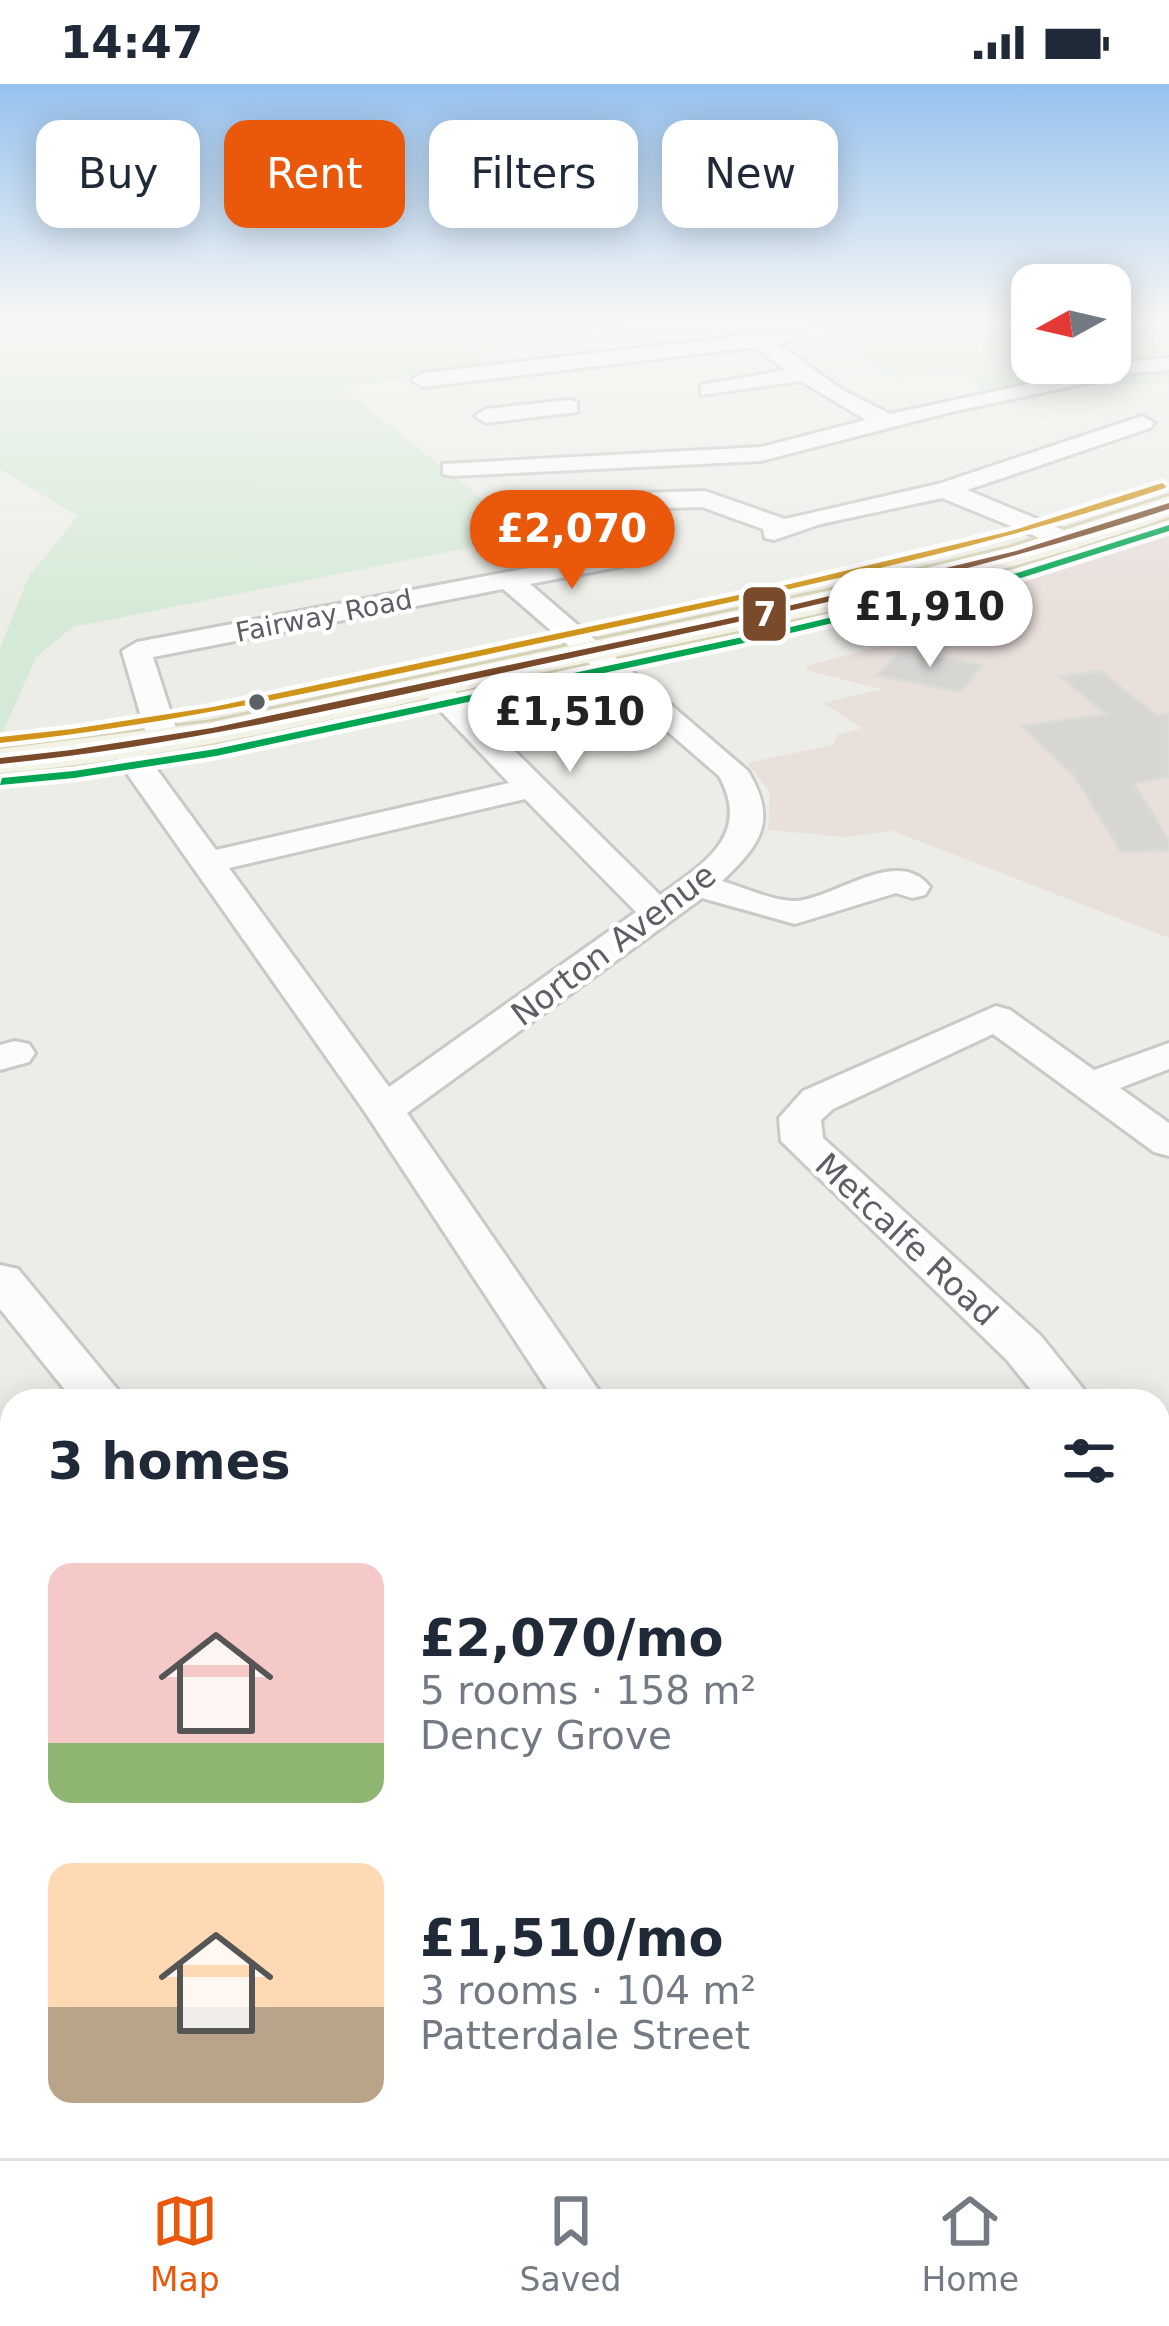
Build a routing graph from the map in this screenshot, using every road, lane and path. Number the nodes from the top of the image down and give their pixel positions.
1 (482, 415) edge
2 (521, 415) edge
3 (874, 415) edge
4 (916, 415) edge
5 (1137, 415) edge
6 (886, 421) junction
7 (452, 469) dead end
8 (944, 490) junction
9 (608, 504) dead end
10 (1166, 510) edge
11 (1069, 542) junction
12 (614, 560) dead end
13 (510, 580) junction
14 (591, 651) junction
15 (432, 686) junction
16 (145, 745) junction
17 (0, 761) edge
18 (533, 787) junction
19 (207, 863) junction
20 (697, 885) junction
21 (912, 887) dead end
22 (658, 914) junction
23 (1169, 1055) edge
24 (1091, 1085) junction
25 (384, 1111) junction
26 (1169, 1143) edge
27 (2, 1280) edge
28 (92, 1389) edge
29 (573, 1389) edge
30 (1058, 1389) edge

1 - 2 street
3 - 6 street
4 - 6 street
5 - 8 street
6 - 7 street
8 - 9 street
8 - 11 street
10 - 11 main road
11 - 14 main road
12 - 13 street, Fairway Road
13 - 14 street, Norton Avenue
13 - 16 street, Fairway Road
14 - 15 main road
14 - 20 street, Norton Avenue
15 - 16 main road
15 - 18 street
16 - 17 main road
16 - 19 street
18 - 19 street
18 - 22 street
19 - 25 street
20 - 21 street
20 - 22 street, Norton Avenue
22 - 25 street, Norton Avenue
23 - 24 street
24 - 26 street
24 - 30 street, Metcalfe Road
25 - 29 street
27 - 28 street

